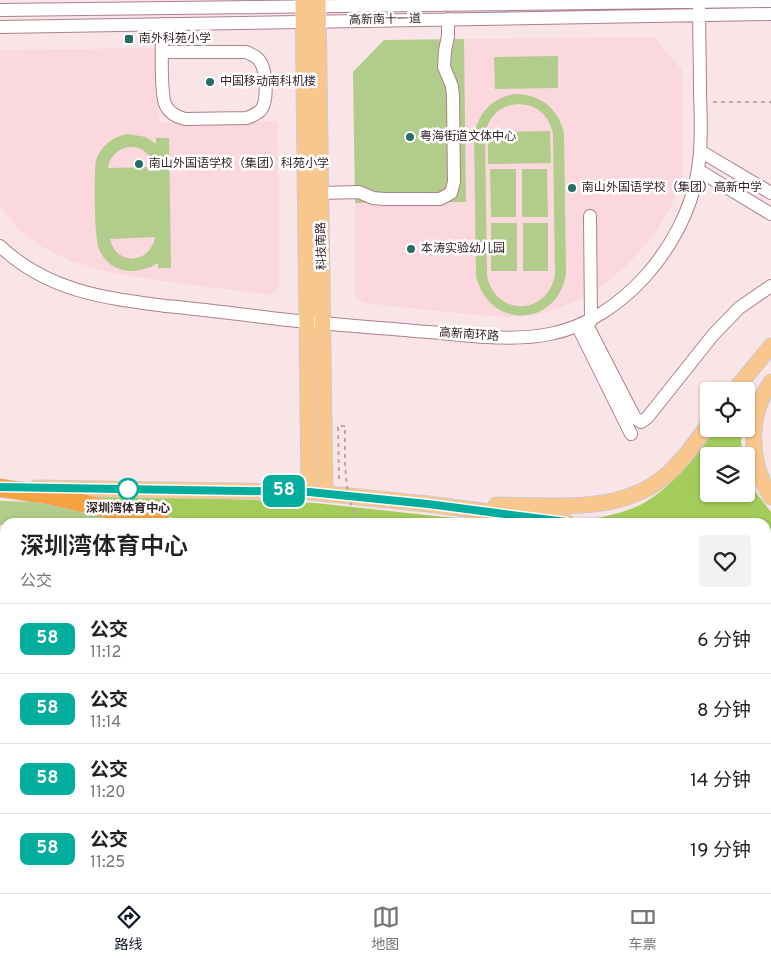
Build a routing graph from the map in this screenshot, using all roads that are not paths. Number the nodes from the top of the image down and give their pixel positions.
1 (699, 1) edge
2 (771, 1) edge
3 (514, 2) edge
4 (303, 9) edge
5 (318, 9) edge
6 (0, 10) edge
7 (771, 14) edge
8 (699, 15) junction
9 (448, 19) junction
10 (162, 24) junction
11 (0, 27) edge
12 (448, 36) junction
13 (162, 52) junction
14 (451, 73) dead end
15 (700, 151) junction
16 (698, 170) junction
17 (359, 192) junction
18 (412, 192) dead end
19 (321, 193) junction
20 (771, 193) edge
21 (771, 214) edge
22 (590, 216) dead end
23 (0, 246) edge
24 (771, 286) edge
25 (306, 322) junction
26 (585, 323) junction
27 (323, 324) junction
28 (771, 346) edge
29 (765, 354) edge
30 (742, 382) edge
31 (771, 382) edge
32 (631, 434) dead end
33 (700, 436) edge
34 (0, 488) edge
35 (309, 492) junction
36 (326, 493) junction
37 (771, 497) edge
38 (428, 504) junction
39 (144, 518) edge
40 (535, 518) edge

1 - 2 street, 高新南十一道
1 - 3 street, 高新南十一道
1 - 8 street, 高新南环路
3 - 5 street, 高新南十一道
4 - 5 street, 高新南十一道
4 - 6 street, 高新南十一道
4 - 10 street, 高新南十一道
4 - 25 main road, 科技南路
5 - 9 street, 高新南十一道
5 - 19 main road, 科技南路
7 - 8 street, 高新南十一道
8 - 9 street, 高新南十一道
8 - 15 street, 高新南环路
9 - 12 street
10 - 11 street, 高新南十一道
10 - 13 street
12 - 14 street
12 - 17 street
13 - 13 street
15 - 16 street, 高新南环路
15 - 20 street
16 - 21 street
16 - 26 street, 高新南环路
17 - 18 street
17 - 19 street
19 - 27 main road, 科技南路
22 - 26 street
23 - 25 street, 高新南环路
24 - 26 street
25 - 27 street, 高新南环路
25 - 35 main road, 科技南路
26 - 27 street, 高新南环路
26 - 32 street
27 - 36 main road, 科技南路
28 - 29 main road
29 - 30 main road
31 - 37 main road
33 - 38 main road
34 - 35 main road
34 - 39 highway
35 - 36 main road
36 - 38 main road
38 - 40 main road

